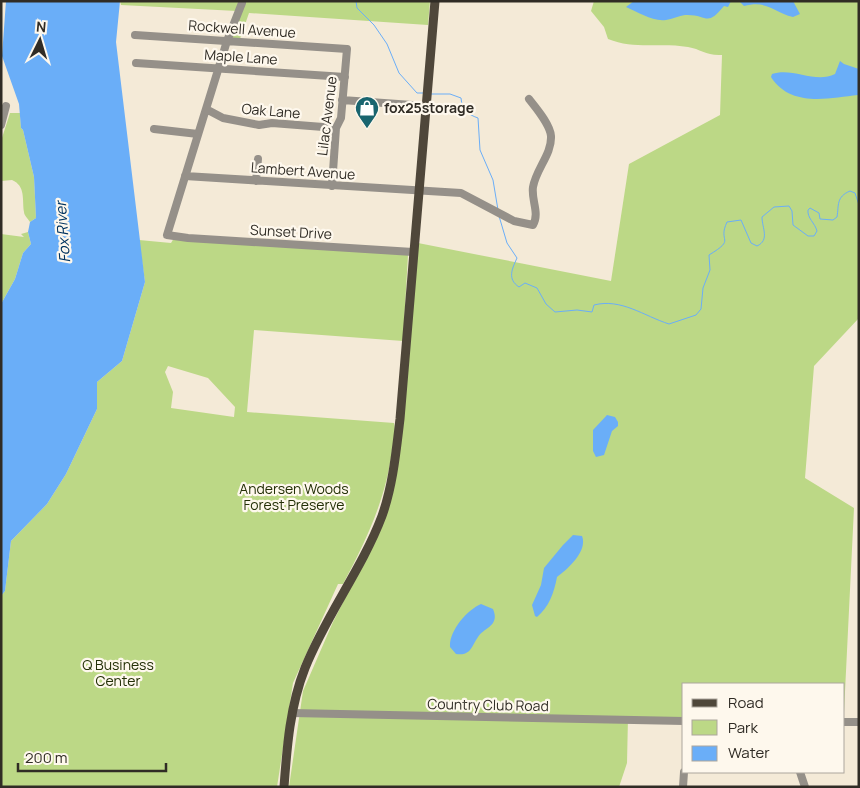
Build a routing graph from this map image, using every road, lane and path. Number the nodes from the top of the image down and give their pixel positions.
1 (436, 1) edge
2 (242, 3) dead end
3 (135, 35) dead end
4 (227, 41) junction
5 (346, 49) joint
6 (136, 63) dead end
7 (219, 68) junction
8 (345, 77) junction
9 (529, 99) dead end
10 (342, 100) junction
11 (426, 103) junction
12 (6, 106) dead end
13 (206, 109) junction
14 (1, 125) edge
15 (336, 128) junction
16 (154, 129) dead end
17 (198, 134) junction
18 (258, 159) dead end
19 (185, 176) junction
20 (256, 181) junction
21 (332, 186) junction
22 (418, 191) junction
23 (414, 252) junction
24 (292, 713) junction
25 (682, 722) edge
26 (845, 722) edge
27 (859, 722) edge
28 (684, 773) edge
29 (800, 773) edge
30 (284, 787) edge
31 (683, 787) edge
32 (805, 787) edge

1 - 11 main road
2 - 4 street
3 - 4 street, Rockwell Avenue
4 - 5 street, Rockwell Avenue
4 - 7 street
5 - 8 street, Lilac Avenue
6 - 7 street, Maple Lane
7 - 8 street, Maple Lane
7 - 13 street
8 - 10 street, Lilac Avenue
9 - 22 street, Lambert Avenue
10 - 11 street
10 - 15 street, Lilac Avenue
11 - 22 main road
12 - 14 street
13 - 15 street, Oak Lane
13 - 17 street
15 - 21 street, Lilac Avenue
16 - 17 street
17 - 19 street
18 - 20 street
19 - 20 street, Lambert Avenue
19 - 23 street, Sunset Drive
20 - 21 street, Lambert Avenue
21 - 22 street, Lambert Avenue
22 - 23 main road
23 - 24 main road
24 - 25 street, Country Club Road
24 - 30 main road
26 - 27 street
28 - 31 street
29 - 32 street

